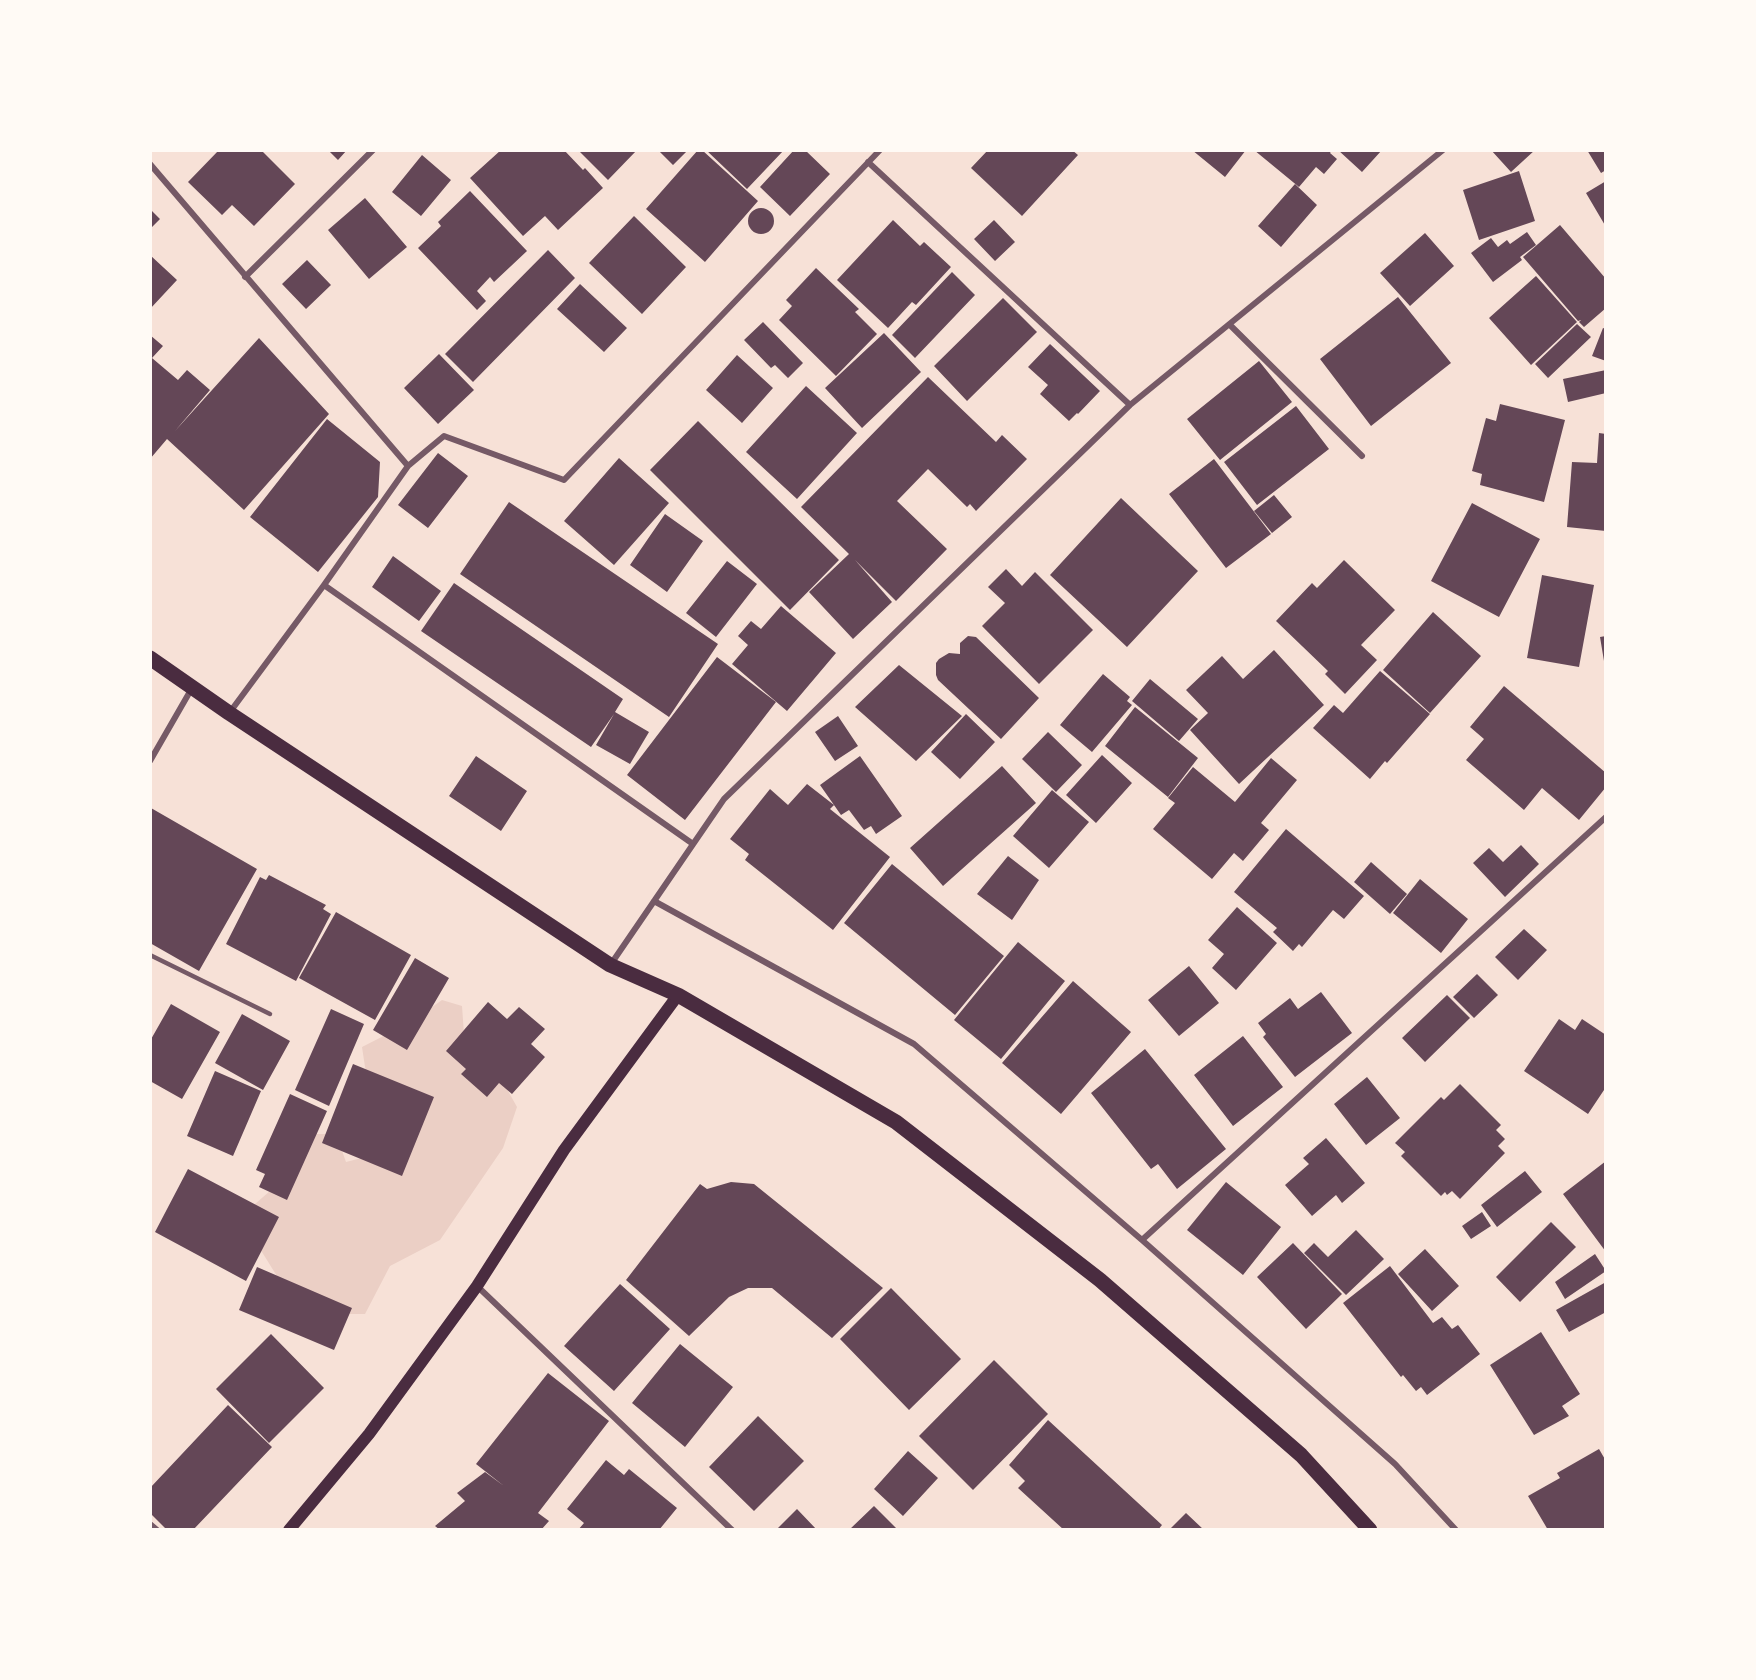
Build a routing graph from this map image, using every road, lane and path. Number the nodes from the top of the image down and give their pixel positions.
1 (374, 150) edge
2 (880, 150) edge
3 (1443, 150) edge
4 (868, 162) junction
5 (150, 164) edge
6 (245, 277) junction
7 (1230, 325) junction
8 (1130, 405) junction
9 (1362, 456) dead end
10 (408, 466) junction
11 (324, 585) junction
12 (150, 658) edge
13 (193, 687) junction
14 (229, 713) junction
15 (150, 761) edge
16 (1606, 817) edge
17 (693, 844) junction
18 (654, 901) junction
19 (150, 955) edge
20 (610, 965) junction
21 (678, 995) junction
22 (270, 1014) dead end
23 (1142, 1240) junction
24 (477, 1286) junction
25 (150, 1524) edge
26 (157, 1530) edge
27 (289, 1530) edge
28 (732, 1530) edge
29 (1370, 1530) edge
30 (1456, 1530) edge

1 - 6 street
2 - 4 street
3 - 7 street
4 - 8 street
4 - 10 street
5 - 6 street
6 - 10 street
7 - 8 street
7 - 9 street
8 - 17 street
10 - 11 street
11 - 14 street
11 - 17 street
12 - 13 main road
13 - 14 main road
13 - 15 street
14 - 20 main road
16 - 23 street
17 - 18 street
18 - 20 street
18 - 23 street
19 - 22 lane
20 - 21 main road
21 - 24 main road
21 - 29 main road
23 - 30 street
24 - 27 main road
24 - 28 street
25 - 26 street

